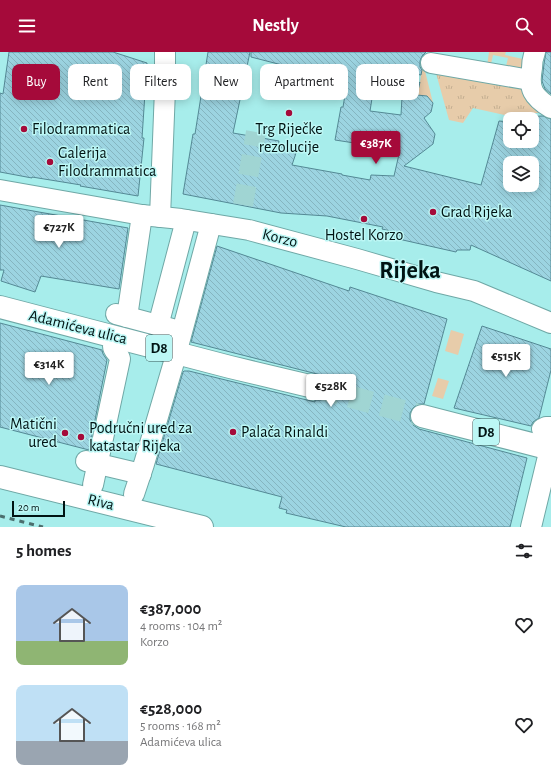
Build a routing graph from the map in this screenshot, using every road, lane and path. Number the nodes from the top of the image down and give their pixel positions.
1 (165, 52) edge
2 (535, 52) edge
3 (431, 63) dead end
4 (530, 80) junction
5 (551, 108) edge
6 (0, 190) edge
7 (151, 216) junction
8 (186, 220) junction
9 (211, 224) junction
10 (0, 307) edge
11 (551, 323) edge
12 (119, 324) junction
13 (158, 326) junction
14 (180, 345) junction
15 (318, 388) tunnel mouth
16 (422, 416) tunnel mouth
17 (549, 439) edge
18 (91, 462) junction
19 (0, 477) edge
20 (93, 485) dead end
21 (202, 527) edge
22 (531, 527) edge

1 - 7 street
2 - 4 street
3 - 4 street
4 - 5 street
6 - 7 street, Korzo
7 - 8 street, Korzo
7 - 12 street
8 - 9 street, Korzo
8 - 13 street
9 - 11 street, Korzo
9 - 14 street
10 - 15 main road, Adamićeva ulica / D8
12 - 13 street
12 - 18 street
13 - 14 street
14 - 18 street
16 - 17 main road, D8
17 - 22 street
18 - 20 street
19 - 21 main road, Riva

